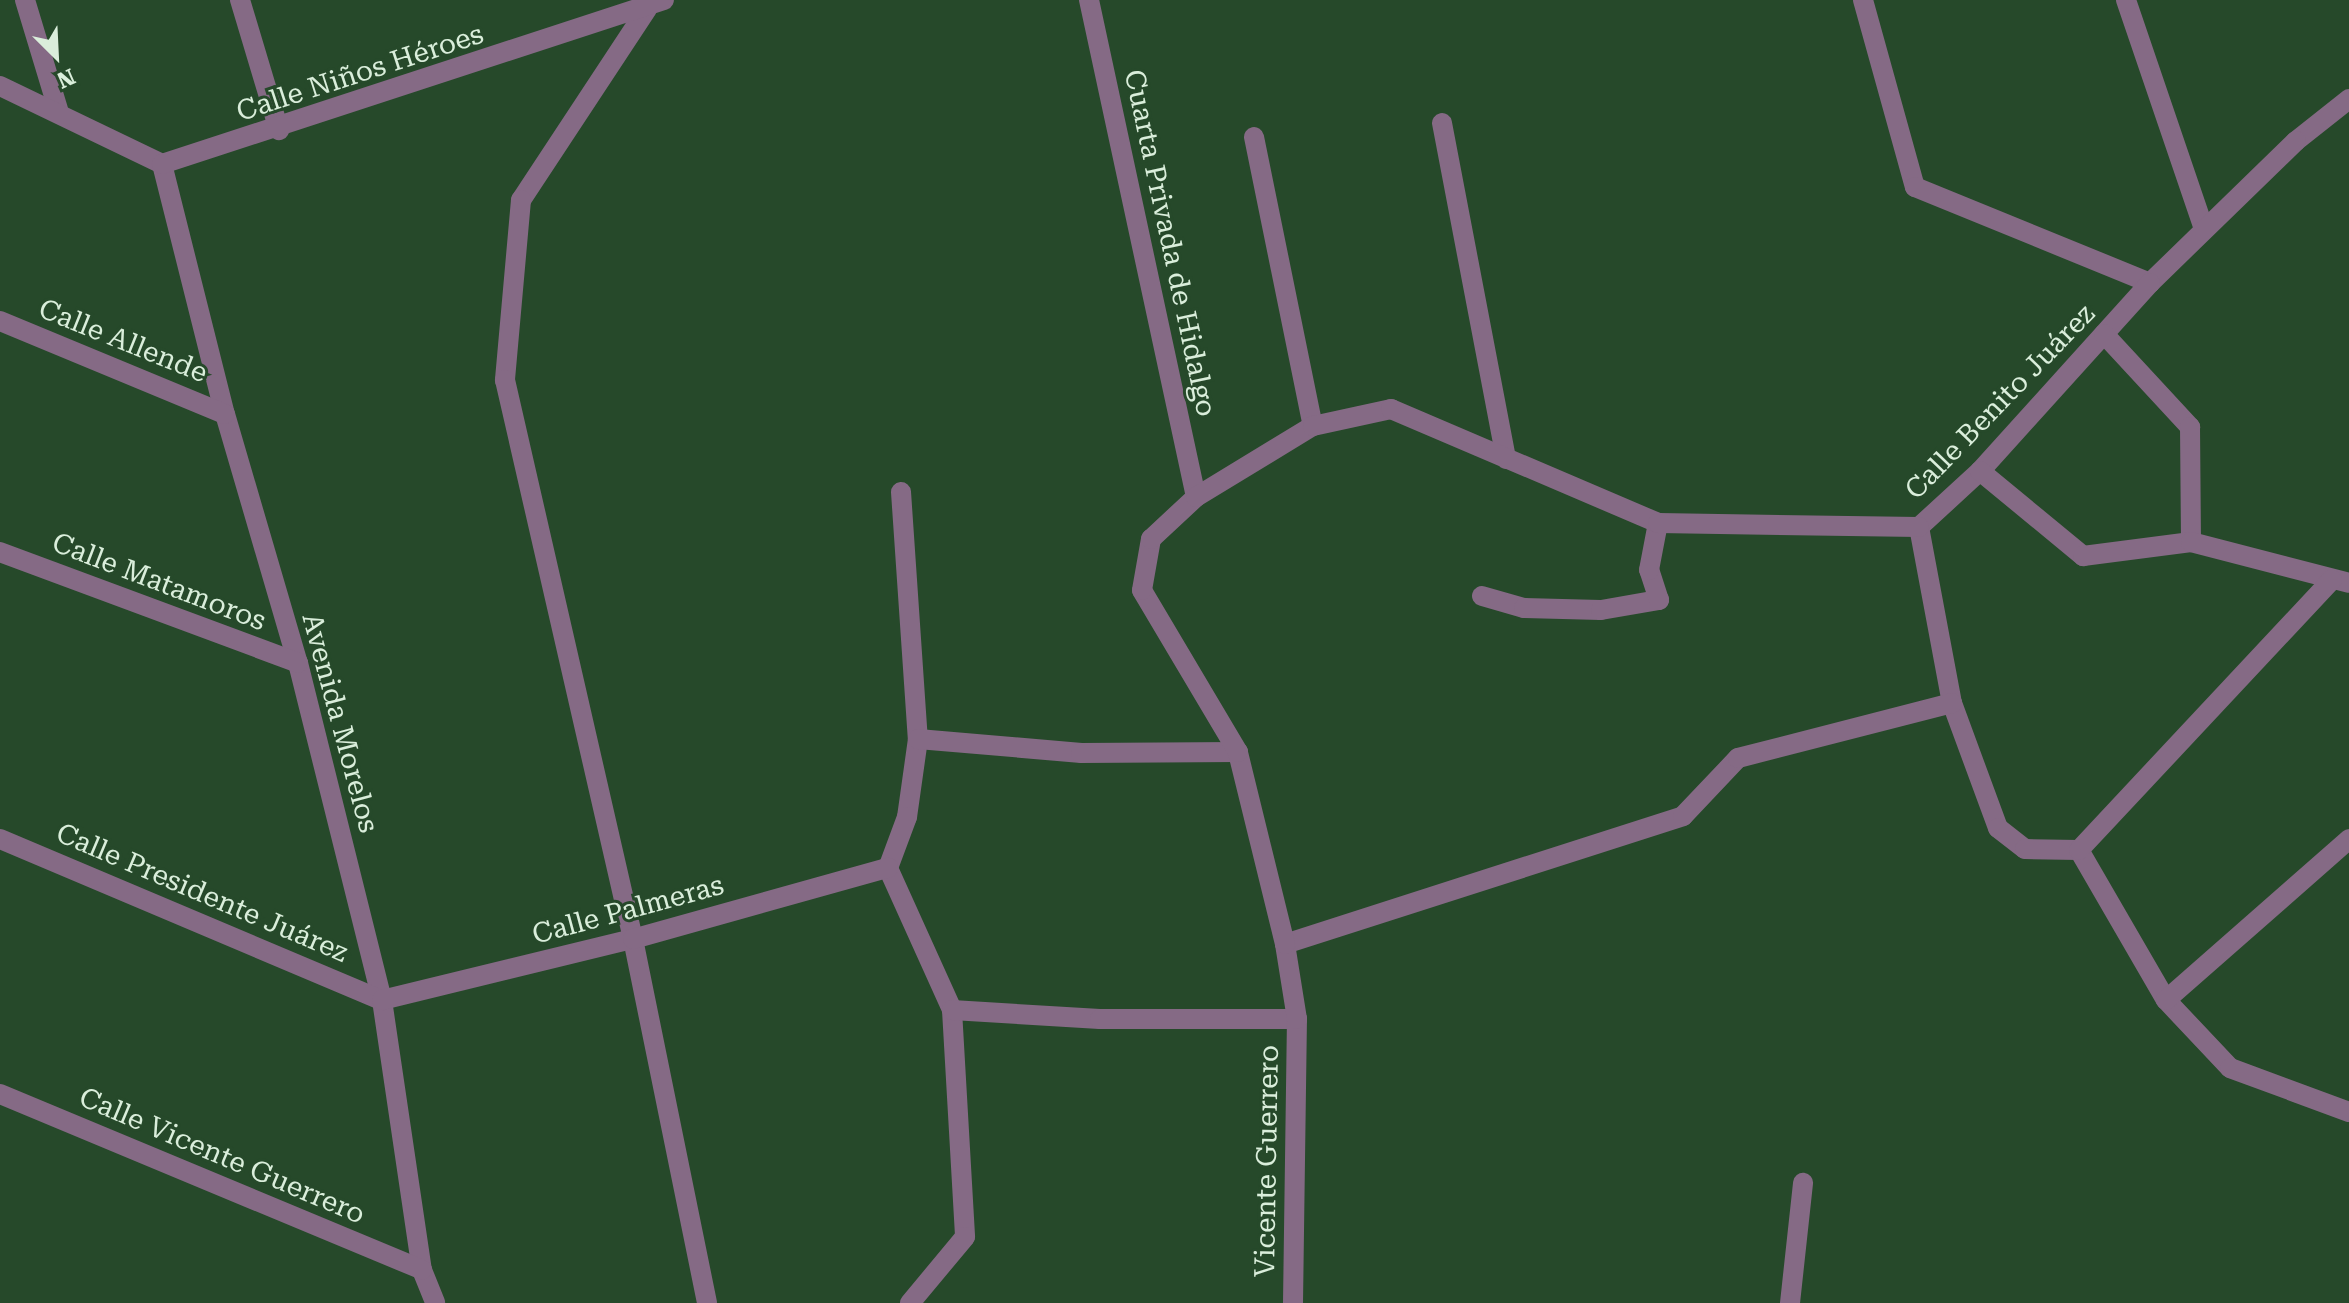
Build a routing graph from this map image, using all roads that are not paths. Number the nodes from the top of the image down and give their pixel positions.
1 (25, 0) edge
2 (240, 0) edge
3 (1089, 0) edge
4 (1863, 0) edge
5 (2126, 0) edge
6 (656, 4) edge
7 (0, 86) edge
8 (2349, 99) edge
9 (58, 109) junction
10 (1442, 123) dead end
11 (279, 130) junction
12 (1254, 137) dead end
13 (162, 164) junction
14 (2204, 229) junction
15 (2150, 283) junction
16 (0, 321) edge
17 (2104, 334) junction
18 (225, 414) junction
19 (1313, 426) junction
20 (1506, 459) junction
21 (1980, 471) junction
22 (901, 492) dead end
23 (1196, 497) junction
24 (1658, 523) junction
25 (1919, 527) junction
26 (2191, 542) junction
27 (0, 552) edge
28 (2341, 581) edge
29 (1482, 596) dead end
30 (298, 663) junction
31 (1952, 703) junction
32 (918, 739) junction
33 (1238, 752) junction
34 (0, 839) edge
35 (2349, 839) edge
36 (2079, 850) junction
37 (888, 868) junction
38 (633, 939) junction
39 (1285, 944) junction
40 (382, 1000) junction
41 (2166, 1000) junction
42 (952, 1010) junction
43 (1297, 1019) junction
44 (0, 1094) edge
45 (2348, 1110) edge
46 (1803, 1183) dead end
47 (422, 1270) junction
48 (435, 1303) edge
49 (707, 1303) edge
50 (910, 1303) edge
51 (1293, 1303) edge
52 (1790, 1303) edge

1 - 9 street
2 - 11 street
3 - 23 street, Cuarta Privada de Hidalgo
4 - 15 street
5 - 14 street
6 - 11 street, Calle Niños Héroes
6 - 38 street
7 - 9 street
8 - 14 street, Calle Benito Juárez
9 - 13 street
10 - 20 street
11 - 13 street, Calle Niños Héroes
12 - 19 street
13 - 18 street, Avenida Morelos
14 - 15 street, Calle Benito Juárez
15 - 17 street, Calle Benito Juárez
16 - 18 street, Calle Allende
17 - 21 street, Calle Benito Juárez
17 - 26 street
18 - 30 street, Avenida Morelos
19 - 20 street, Vicente Guerrero
19 - 23 street, Vicente Guerrero
20 - 24 street, Vicente Guerrero
21 - 25 street, Calle Benito Juárez
21 - 26 street
22 - 32 street
23 - 33 street, Vicente Guerrero
24 - 25 street
24 - 29 street
25 - 31 street, Calle Benito Juárez
26 - 28 street
27 - 30 street, Calle Matamoros
28 - 36 street
30 - 40 street, Avenida Morelos
31 - 36 street, Calle Benito Juárez
31 - 39 street
32 - 33 street
32 - 37 street
33 - 39 street, Vicente Guerrero
34 - 40 street, Calle Presidente Juárez
35 - 41 street
36 - 41 street
37 - 38 street, Calle Palmeras
37 - 42 street
38 - 40 street, Calle Palmeras
38 - 49 street
39 - 43 street, Vicente Guerrero
40 - 47 street, Avenida Morelos
41 - 45 street
42 - 43 street
42 - 50 street
43 - 51 street, Vicente Guerrero
44 - 47 street, Calle Vicente Guerrero
46 - 52 street
47 - 48 street, Avenida Morelos

